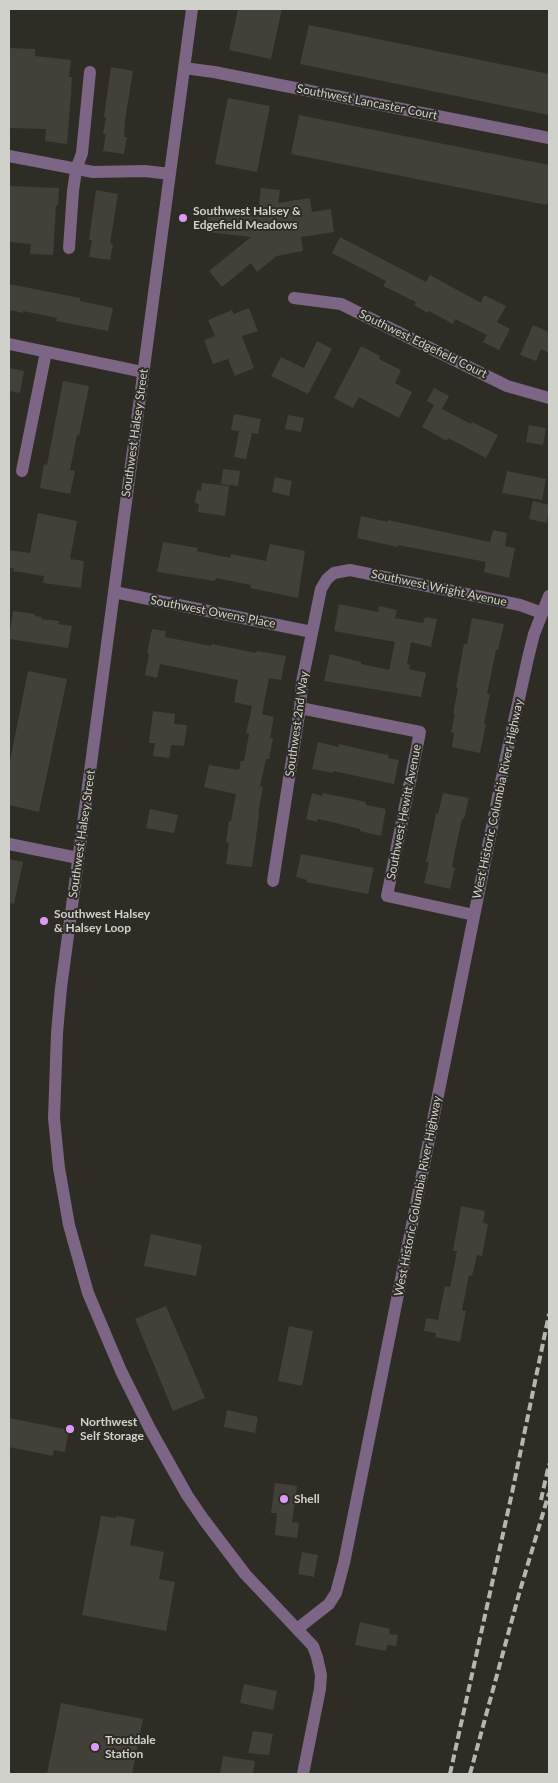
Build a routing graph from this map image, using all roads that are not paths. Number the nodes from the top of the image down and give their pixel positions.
1 (192, 9) edge
2 (184, 68) junction
3 (90, 72) dead end
4 (549, 138) edge
5 (9, 156) edge
6 (76, 170) junction
7 (170, 174) junction
8 (70, 248) dead end
9 (294, 298) dead end
10 (9, 344) edge
11 (46, 352) junction
12 (143, 372) junction
13 (549, 398) edge
14 (22, 472) dead end
15 (334, 573) joint
16 (114, 592) junction
17 (549, 596) edge
18 (542, 613) junction
19 (312, 632) junction
20 (300, 708) junction
21 (9, 844) edge
22 (78, 858) junction
23 (273, 882) dead end
24 (474, 915) junction
25 (297, 1628) junction
26 (303, 1774) edge

1 - 2 street, Southwest Halsey Street
2 - 4 street, Southwest Lancaster Court
2 - 7 street, Southwest Halsey Street
3 - 6 street
5 - 6 street
6 - 7 street
6 - 8 street
7 - 12 street, Southwest Halsey Street
9 - 13 street, Southwest Edgefield Court
10 - 11 street
11 - 12 street
11 - 14 street
12 - 16 street, Southwest Halsey Street
15 - 18 street, Southwest Wright Avenue
15 - 19 street, Southwest 2nd Way
16 - 19 street, Southwest Owens Place
16 - 22 street, Southwest Halsey Street
17 - 18 street, West Historic Columbia River Highway
18 - 24 street, West Historic Columbia River Highway
19 - 20 street, Southwest 2nd Way
20 - 23 street, Southwest 2nd Way
20 - 24 street, Southwest Hewitt Avenue
21 - 22 street
22 - 25 street, Southwest Halsey Street
24 - 25 street, West Historic Columbia River Highway
25 - 26 street

